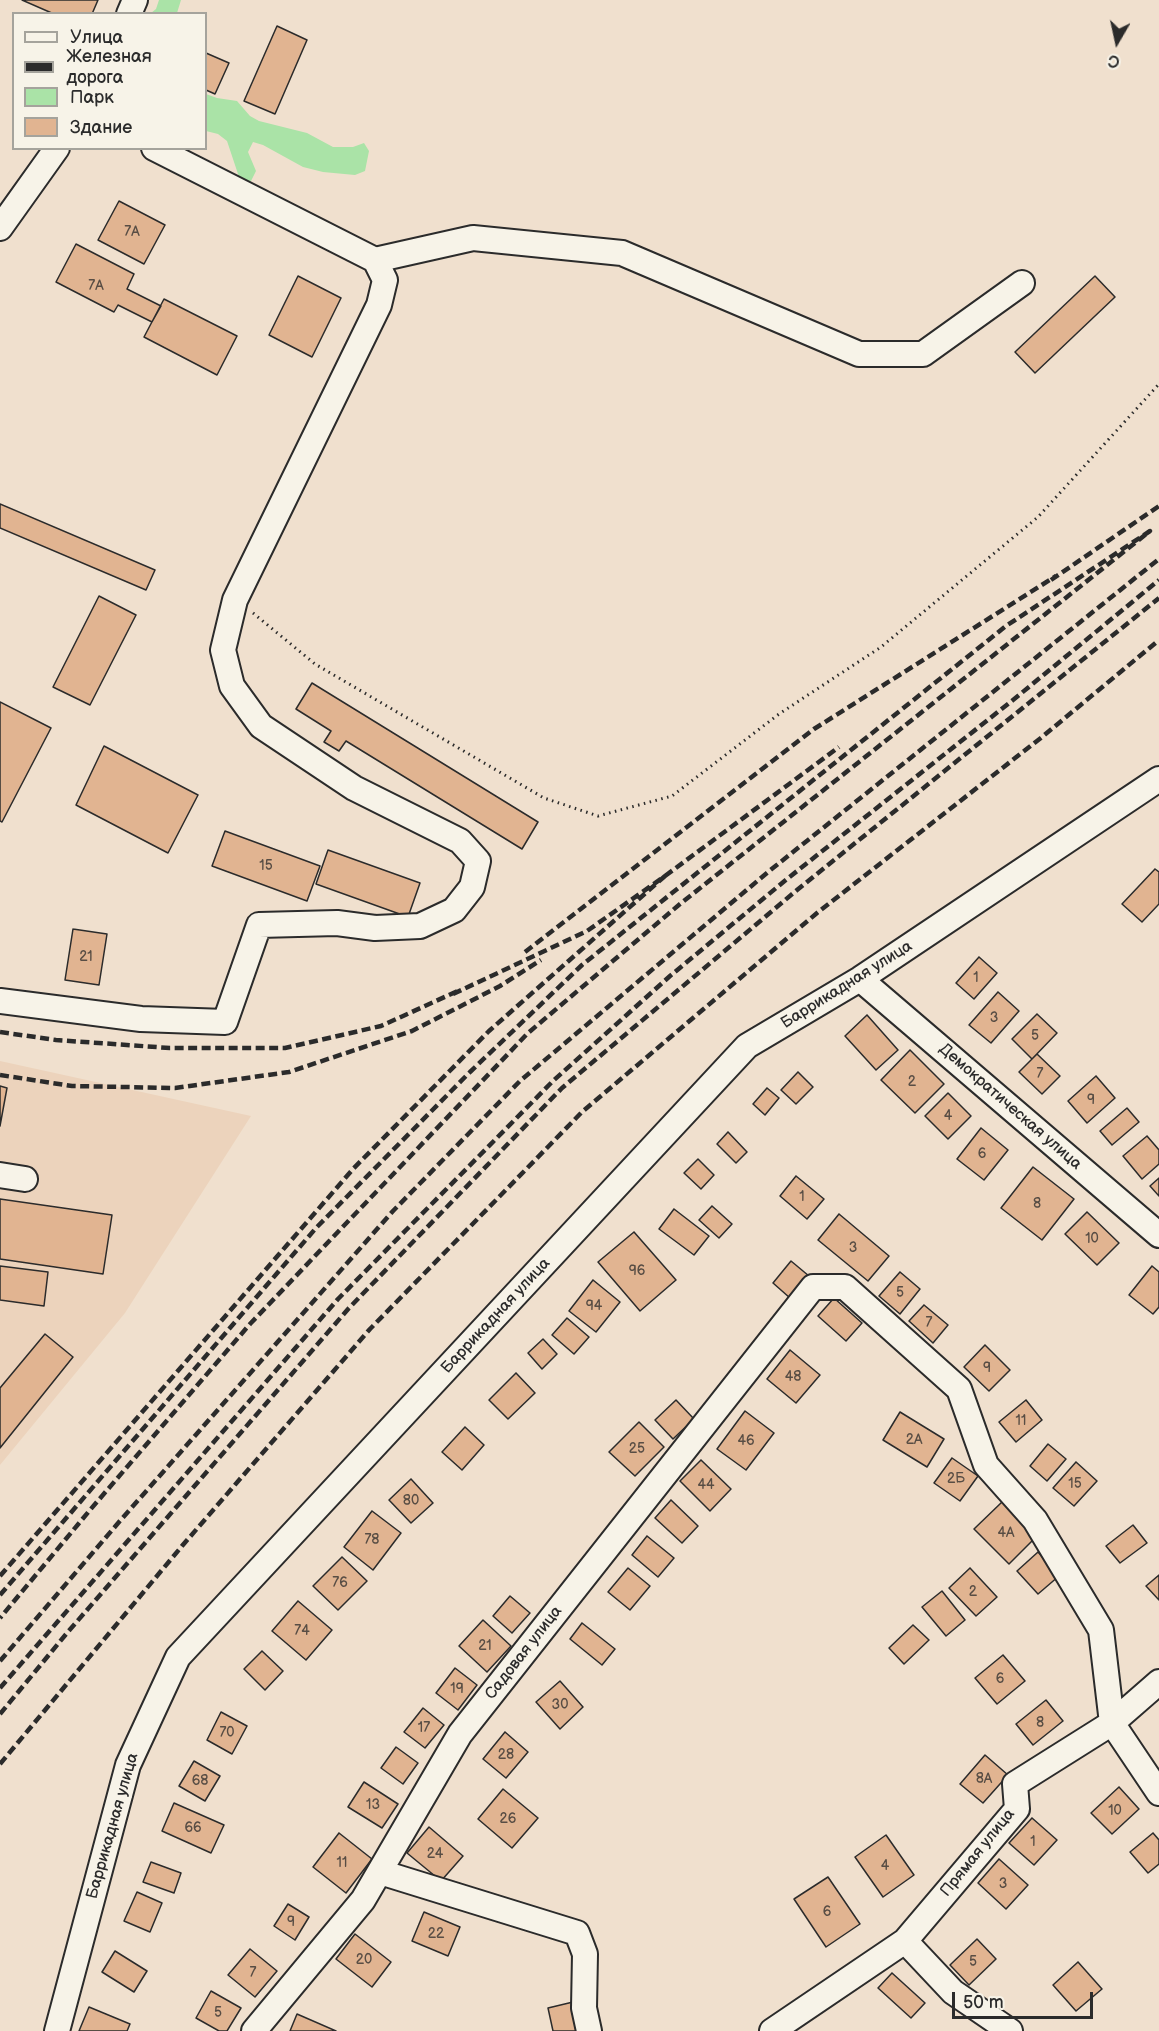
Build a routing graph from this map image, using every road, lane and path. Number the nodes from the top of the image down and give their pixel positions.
1 (56, 150) edge
2 (158, 150) edge
3 (0, 228) edge
4 (375, 260) junction
5 (1022, 284) dead end
6 (1159, 384) edge
7 (235, 600) junction
8 (1159, 778) edge
9 (860, 979) junction
10 (0, 1001) edge
11 (0, 1175) edge
12 (25, 1179) dead end
13 (1159, 1235) edge
14 (1159, 1682) edge
15 (1112, 1723) junction
16 (1159, 1793) edge
17 (380, 1872) junction
18 (905, 1941) junction
19 (57, 2031) edge
20 (254, 2031) edge
21 (589, 2031) edge
22 (772, 2031) edge
23 (1010, 2031) edge

1 - 3 street
2 - 4 street
4 - 5 street
4 - 7 street
6 - 7 path
7 - 10 street
8 - 9 street, Баррикадная улица
9 - 13 street, Демократическая улица
9 - 19 street, Баррикадная улица
11 - 12 street
14 - 15 street, Прямая улица
15 - 16 street
15 - 17 street, Садовая улица
15 - 18 street, Прямая улица
17 - 20 street, Садовая улица
17 - 21 street
18 - 22 street
18 - 23 street

